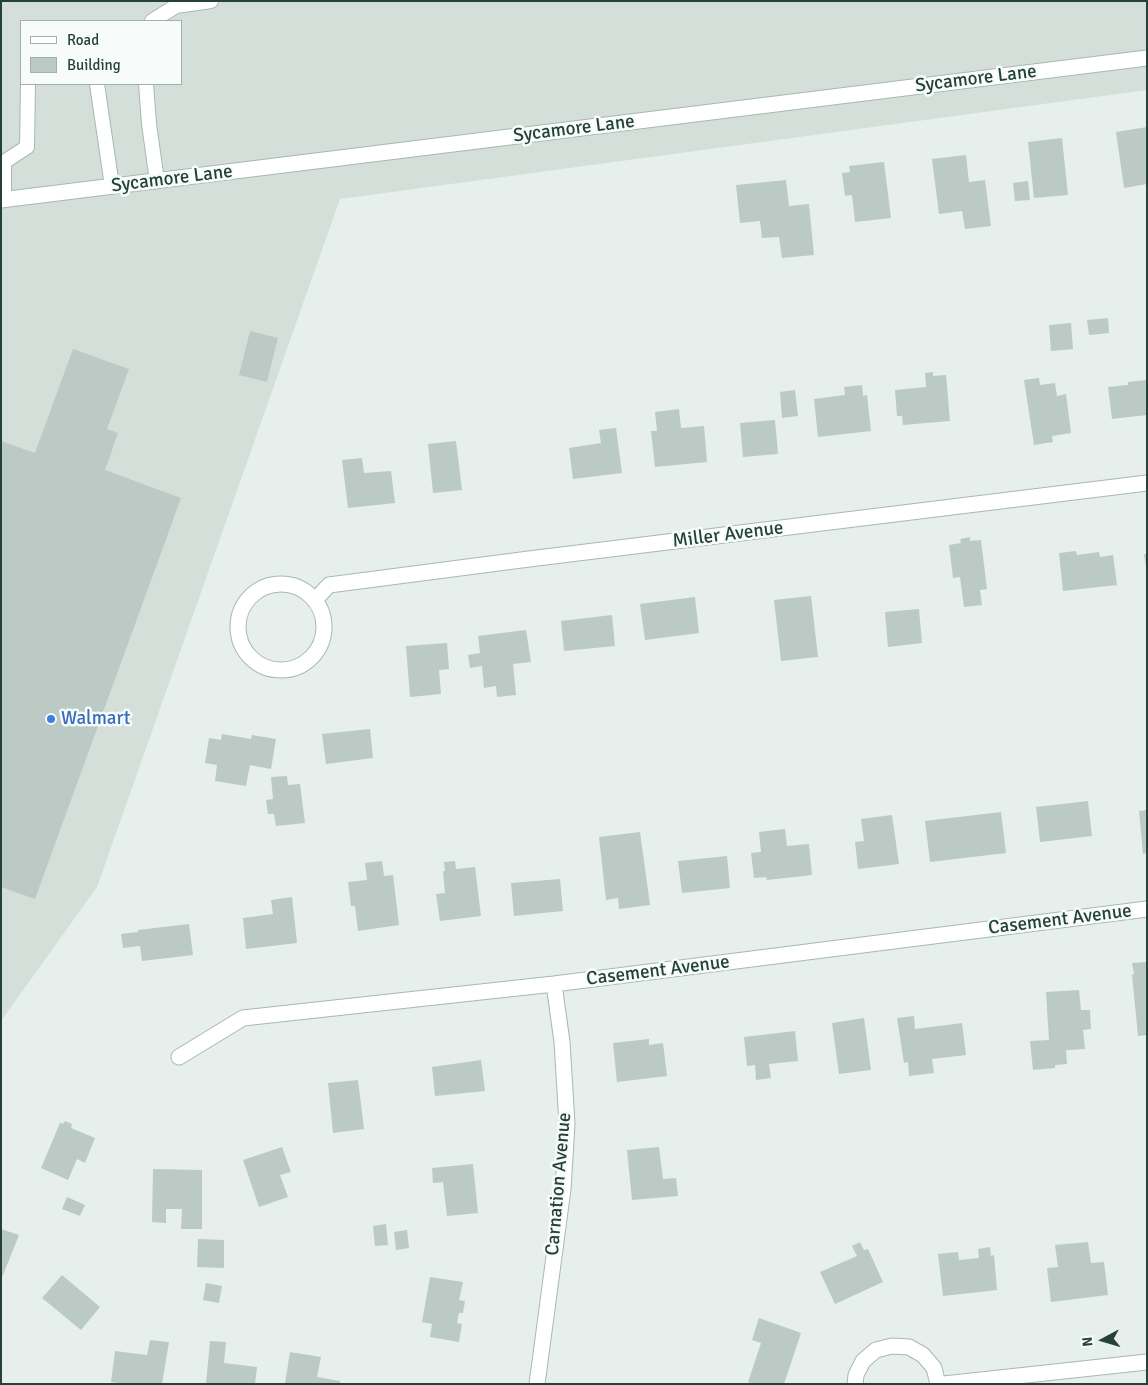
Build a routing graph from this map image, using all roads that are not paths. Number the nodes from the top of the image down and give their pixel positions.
1 (210, 1) edge
2 (154, 20) edge
3 (1147, 58) edge
4 (28, 85) edge
5 (97, 85) edge
6 (146, 85) edge
7 (2, 162) edge
8 (156, 181) junction
9 (112, 186) junction
10 (2, 200) edge
11 (1147, 484) edge
12 (315, 600) junction
13 (1147, 908) edge
14 (554, 984) junction
15 (179, 1057) dead end
16 (1147, 1362) edge
17 (537, 1384) edge
18 (855, 1384) edge
19 (938, 1384) edge
20 (944, 1384) edge

1 - 2 lane
3 - 8 street, Sycamore Lane
4 - 7 lane
5 - 9 lane
6 - 8 lane
7 - 10 lane
8 - 9 street, Sycamore Lane
9 - 10 street, Sycamore Lane
11 - 12 street, Miller Avenue
12 - 12 street
13 - 14 street, Casement Avenue
14 - 15 street, Casement Avenue
14 - 17 street, Carnation Avenue
16 - 20 street
18 - 19 street

